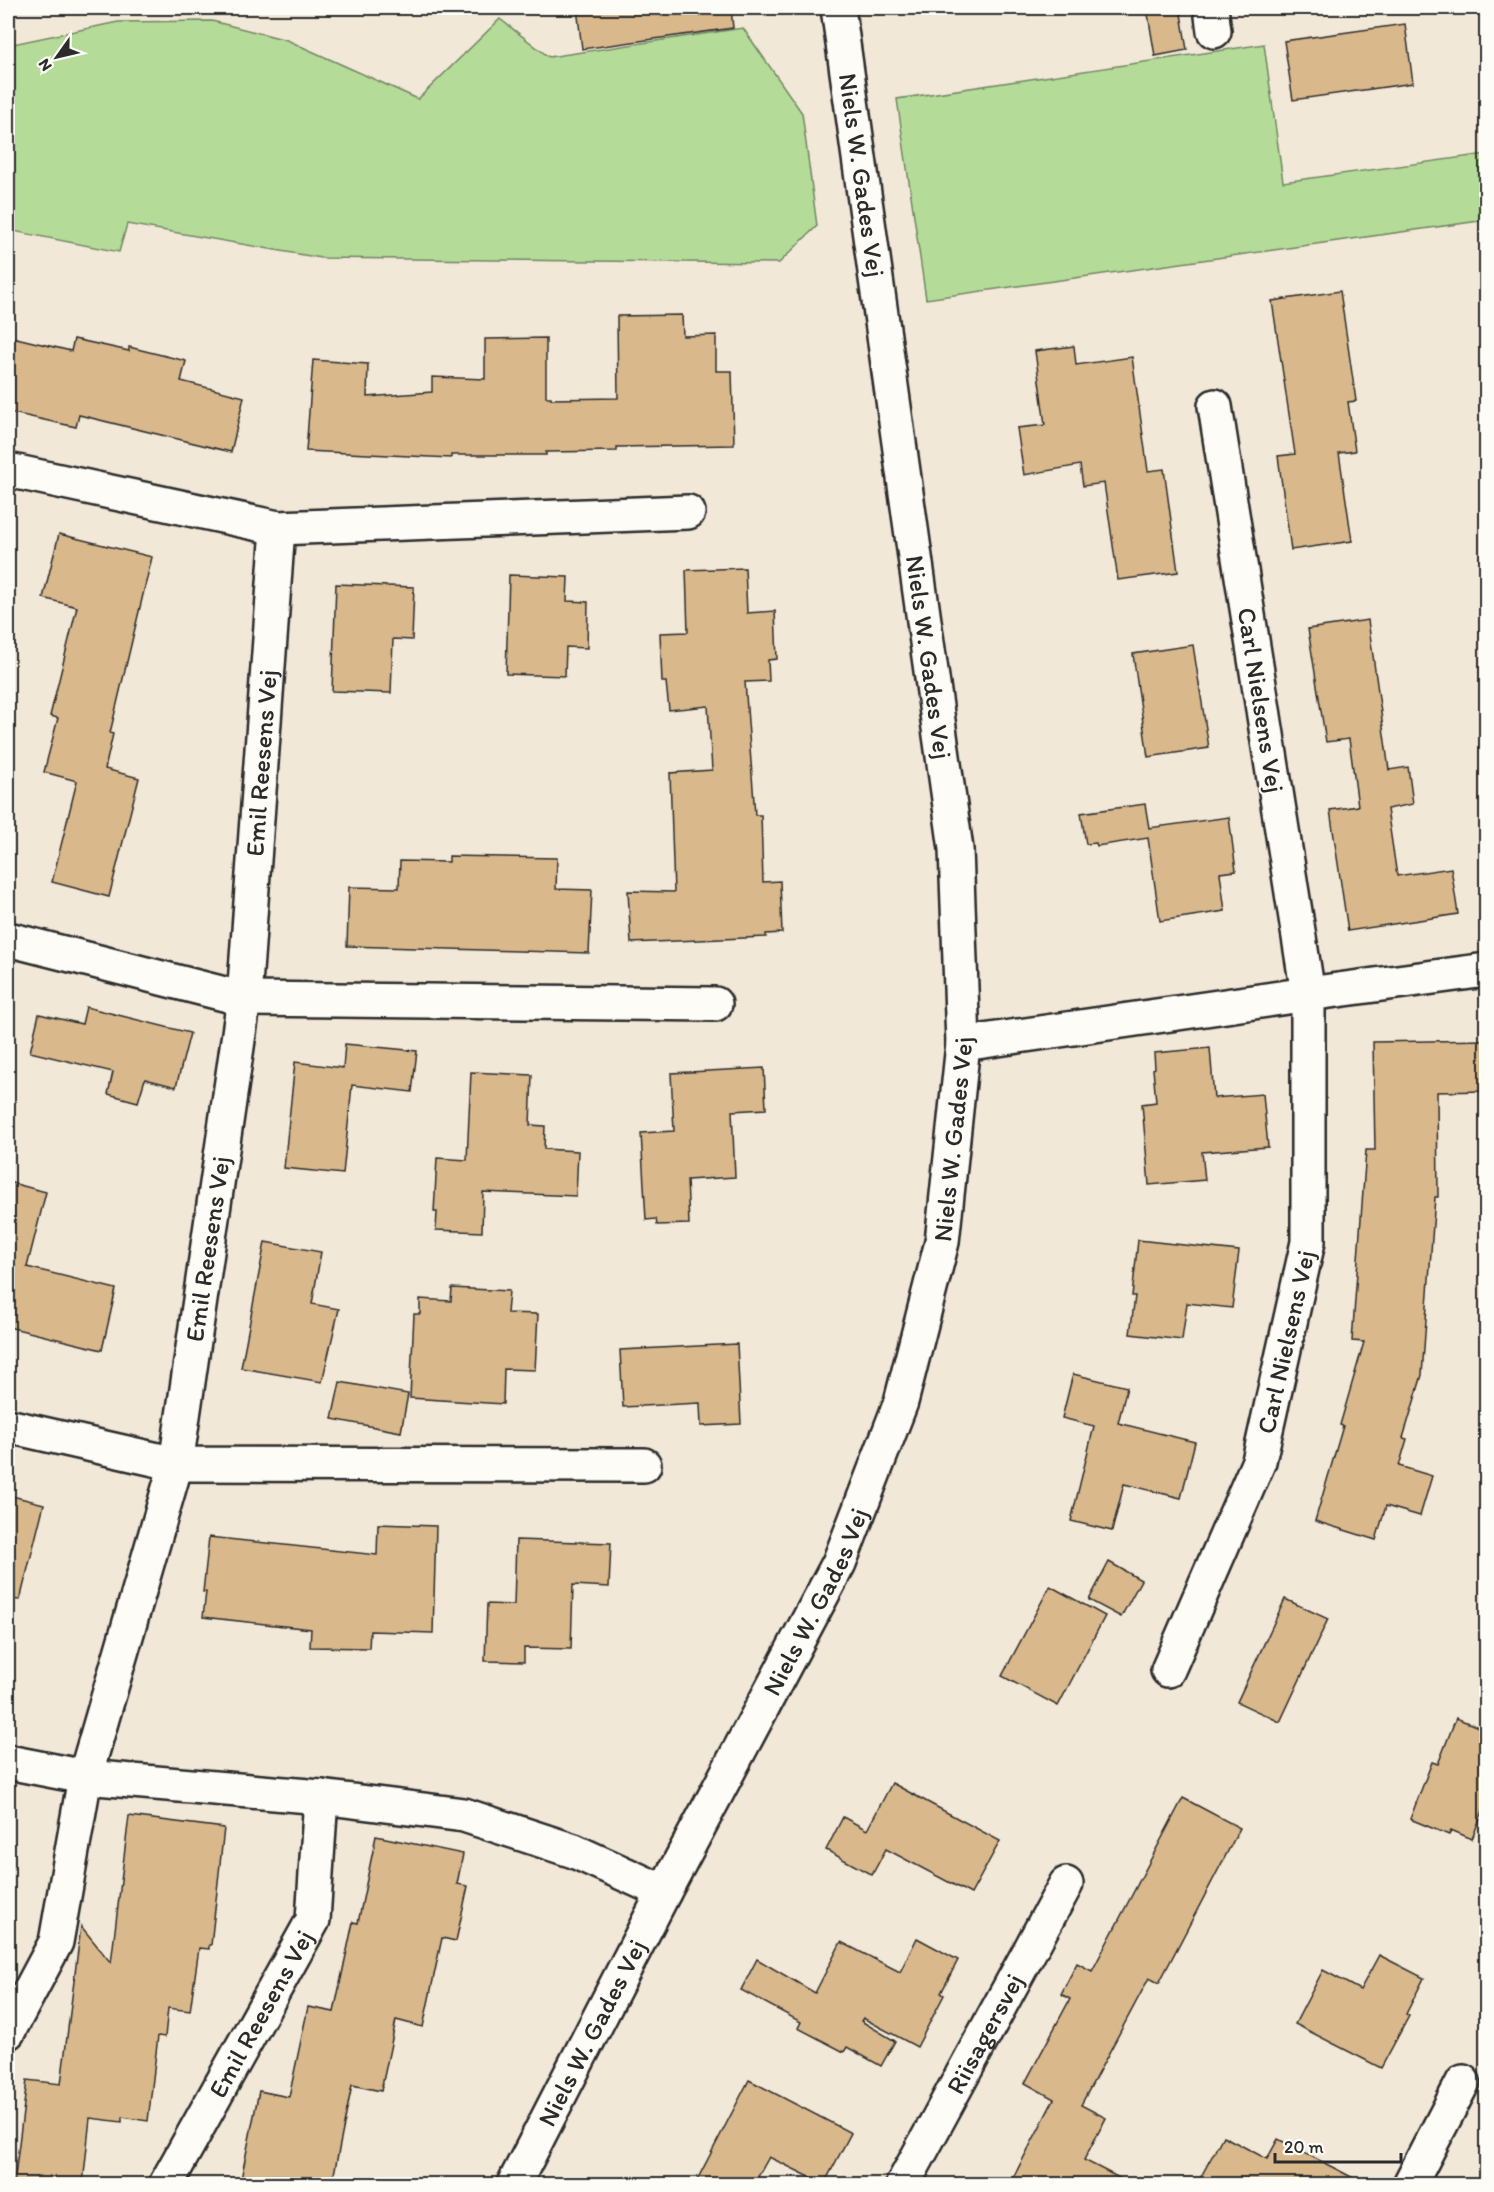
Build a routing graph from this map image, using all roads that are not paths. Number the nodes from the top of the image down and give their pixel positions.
1 (838, 8) edge
2 (1215, 406) dead end
3 (8, 470) edge
4 (688, 512) dead end
5 (278, 528) junction
6 (8, 939) edge
7 (1486, 970) edge
8 (1308, 994) junction
9 (244, 999) junction
10 (715, 1004) dead end
11 (963, 1044) junction
12 (8, 1426) edge
13 (176, 1464) junction
14 (644, 1465) dead end
15 (1168, 1670) dead end
16 (8, 1762) edge
17 (85, 1777) junction
18 (321, 1797) junction
19 (1066, 1884) dead end
20 (664, 1892) junction
21 (8, 2032) edge
22 (1464, 2082) dead end
23 (166, 2184) edge
24 (514, 2184) edge
25 (903, 2184) edge
26 (1410, 2184) edge

1 - 11 street, Niels W. Gades Vej
2 - 8 street, Carl Nielsens Vej
3 - 5 street
4 - 5 street
5 - 9 street, Emil Reesens Vej
6 - 9 street
7 - 8 street
8 - 11 street
8 - 15 street, Carl Nielsens Vej
9 - 10 street
9 - 13 street, Emil Reesens Vej
11 - 20 street, Niels W. Gades Vej
12 - 13 street
13 - 14 street
13 - 17 street, Emil Reesens Vej
16 - 17 street
17 - 18 street
17 - 21 street, Emil Reesens Vej
18 - 20 street
18 - 23 street, Emil Reesens Vej
19 - 25 street, Riisagersvej
20 - 24 street, Niels W. Gades Vej
22 - 26 street

